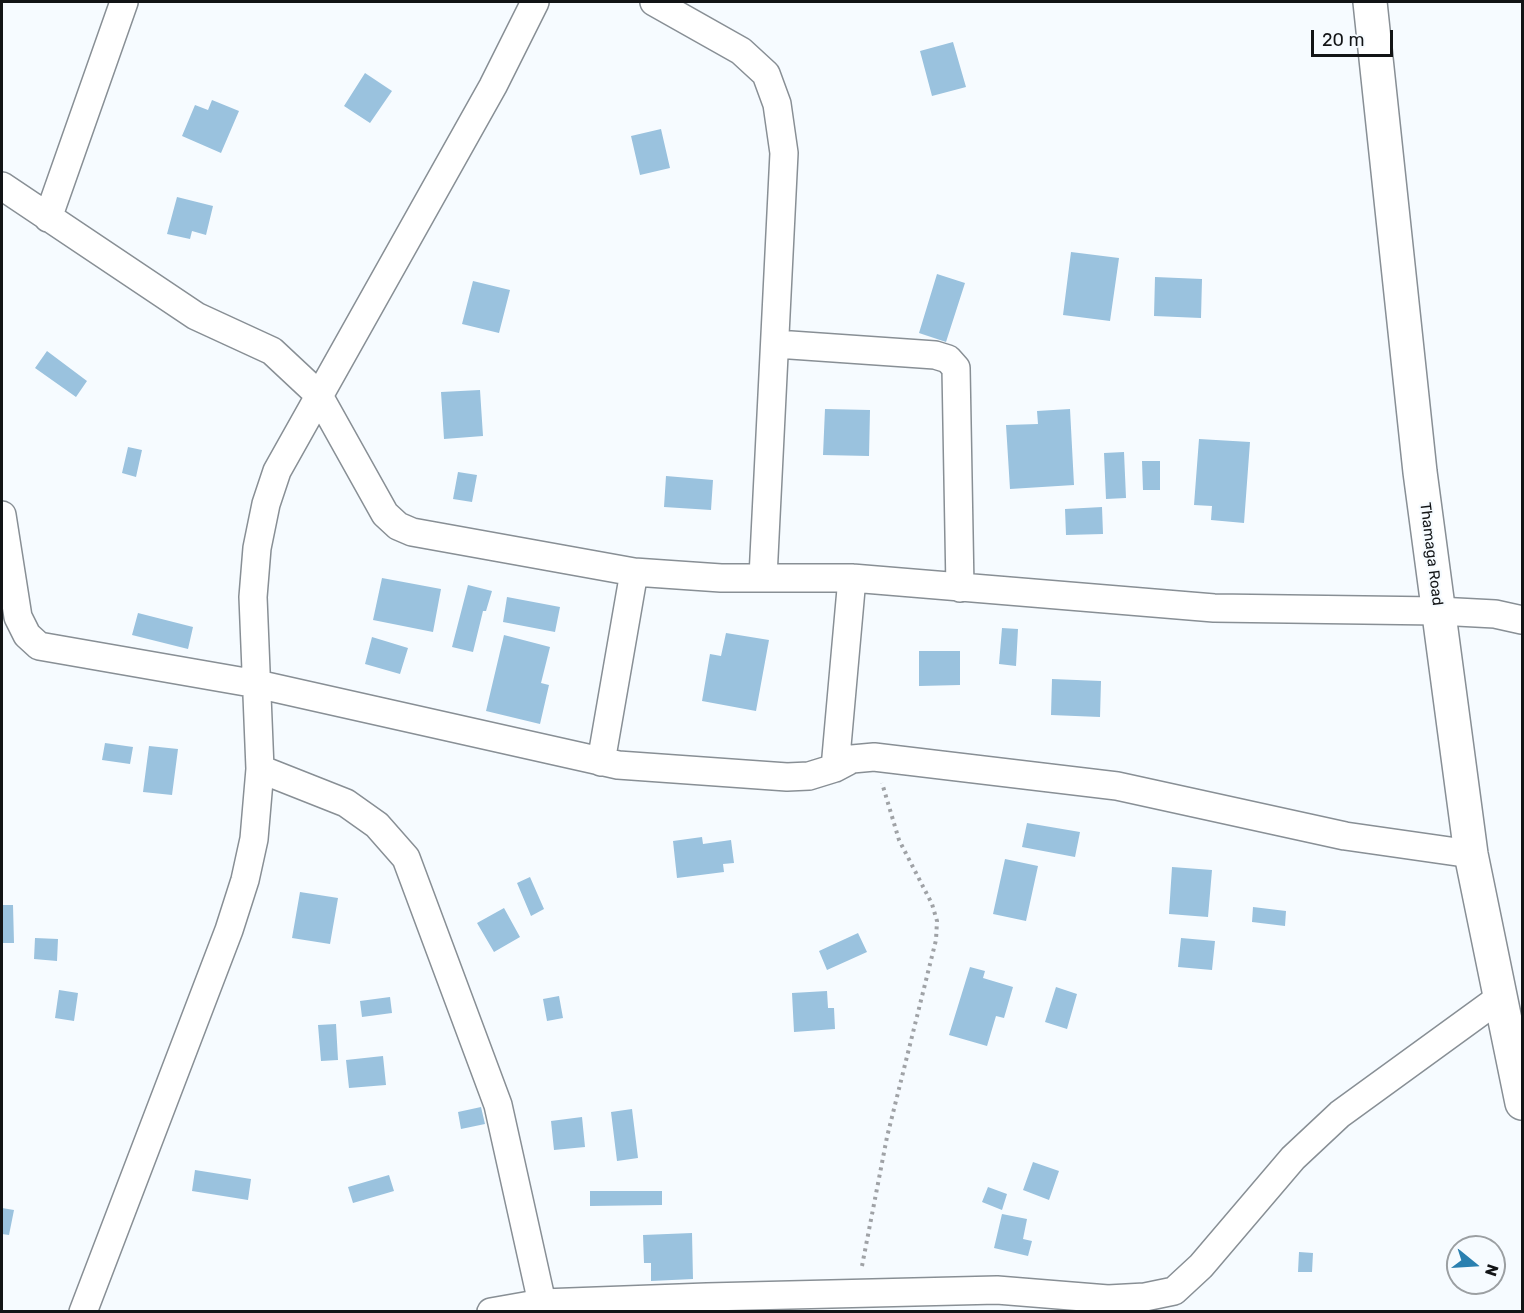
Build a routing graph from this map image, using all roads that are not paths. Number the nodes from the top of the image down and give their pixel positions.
1 (124, 2) edge
2 (535, 2) edge
3 (654, 2) edge
4 (1370, 2) edge
5 (2, 186) edge
6 (48, 218) junction
7 (776, 344) junction
8 (318, 394) junction
9 (2, 515) edge
10 (634, 572) junction
11 (763, 577) junction
12 (852, 578) junction
13 (960, 588) junction
14 (1438, 611) junction
15 (1522, 620) edge
16 (257, 684) junction
17 (601, 762) junction
18 (835, 768) junction
19 (260, 769) junction
20 (1471, 854) junction
21 (1500, 997) junction
22 (1522, 1103) edge
23 (542, 1303) junction
24 (1108, 1305) edge
25 (82, 1311) edge
26 (490, 1311) edge

1 - 6 street
2 - 8 street
3 - 7 street
4 - 14 main road, Thamaga Road
5 - 6 street
6 - 8 street
7 - 11 street
7 - 13 street
8 - 10 street
8 - 16 street
9 - 16 street
10 - 11 street
10 - 17 street
11 - 12 street
12 - 13 street
12 - 18 street
13 - 14 street
14 - 15 street
14 - 20 main road, Thamaga Road
16 - 17 street
16 - 19 street
17 - 18 street
18 - 20 street
19 - 23 street
19 - 25 street
20 - 21 main road, Thamaga Road
21 - 22 main road, Thamaga Road
21 - 24 street
23 - 24 street
23 - 26 street

